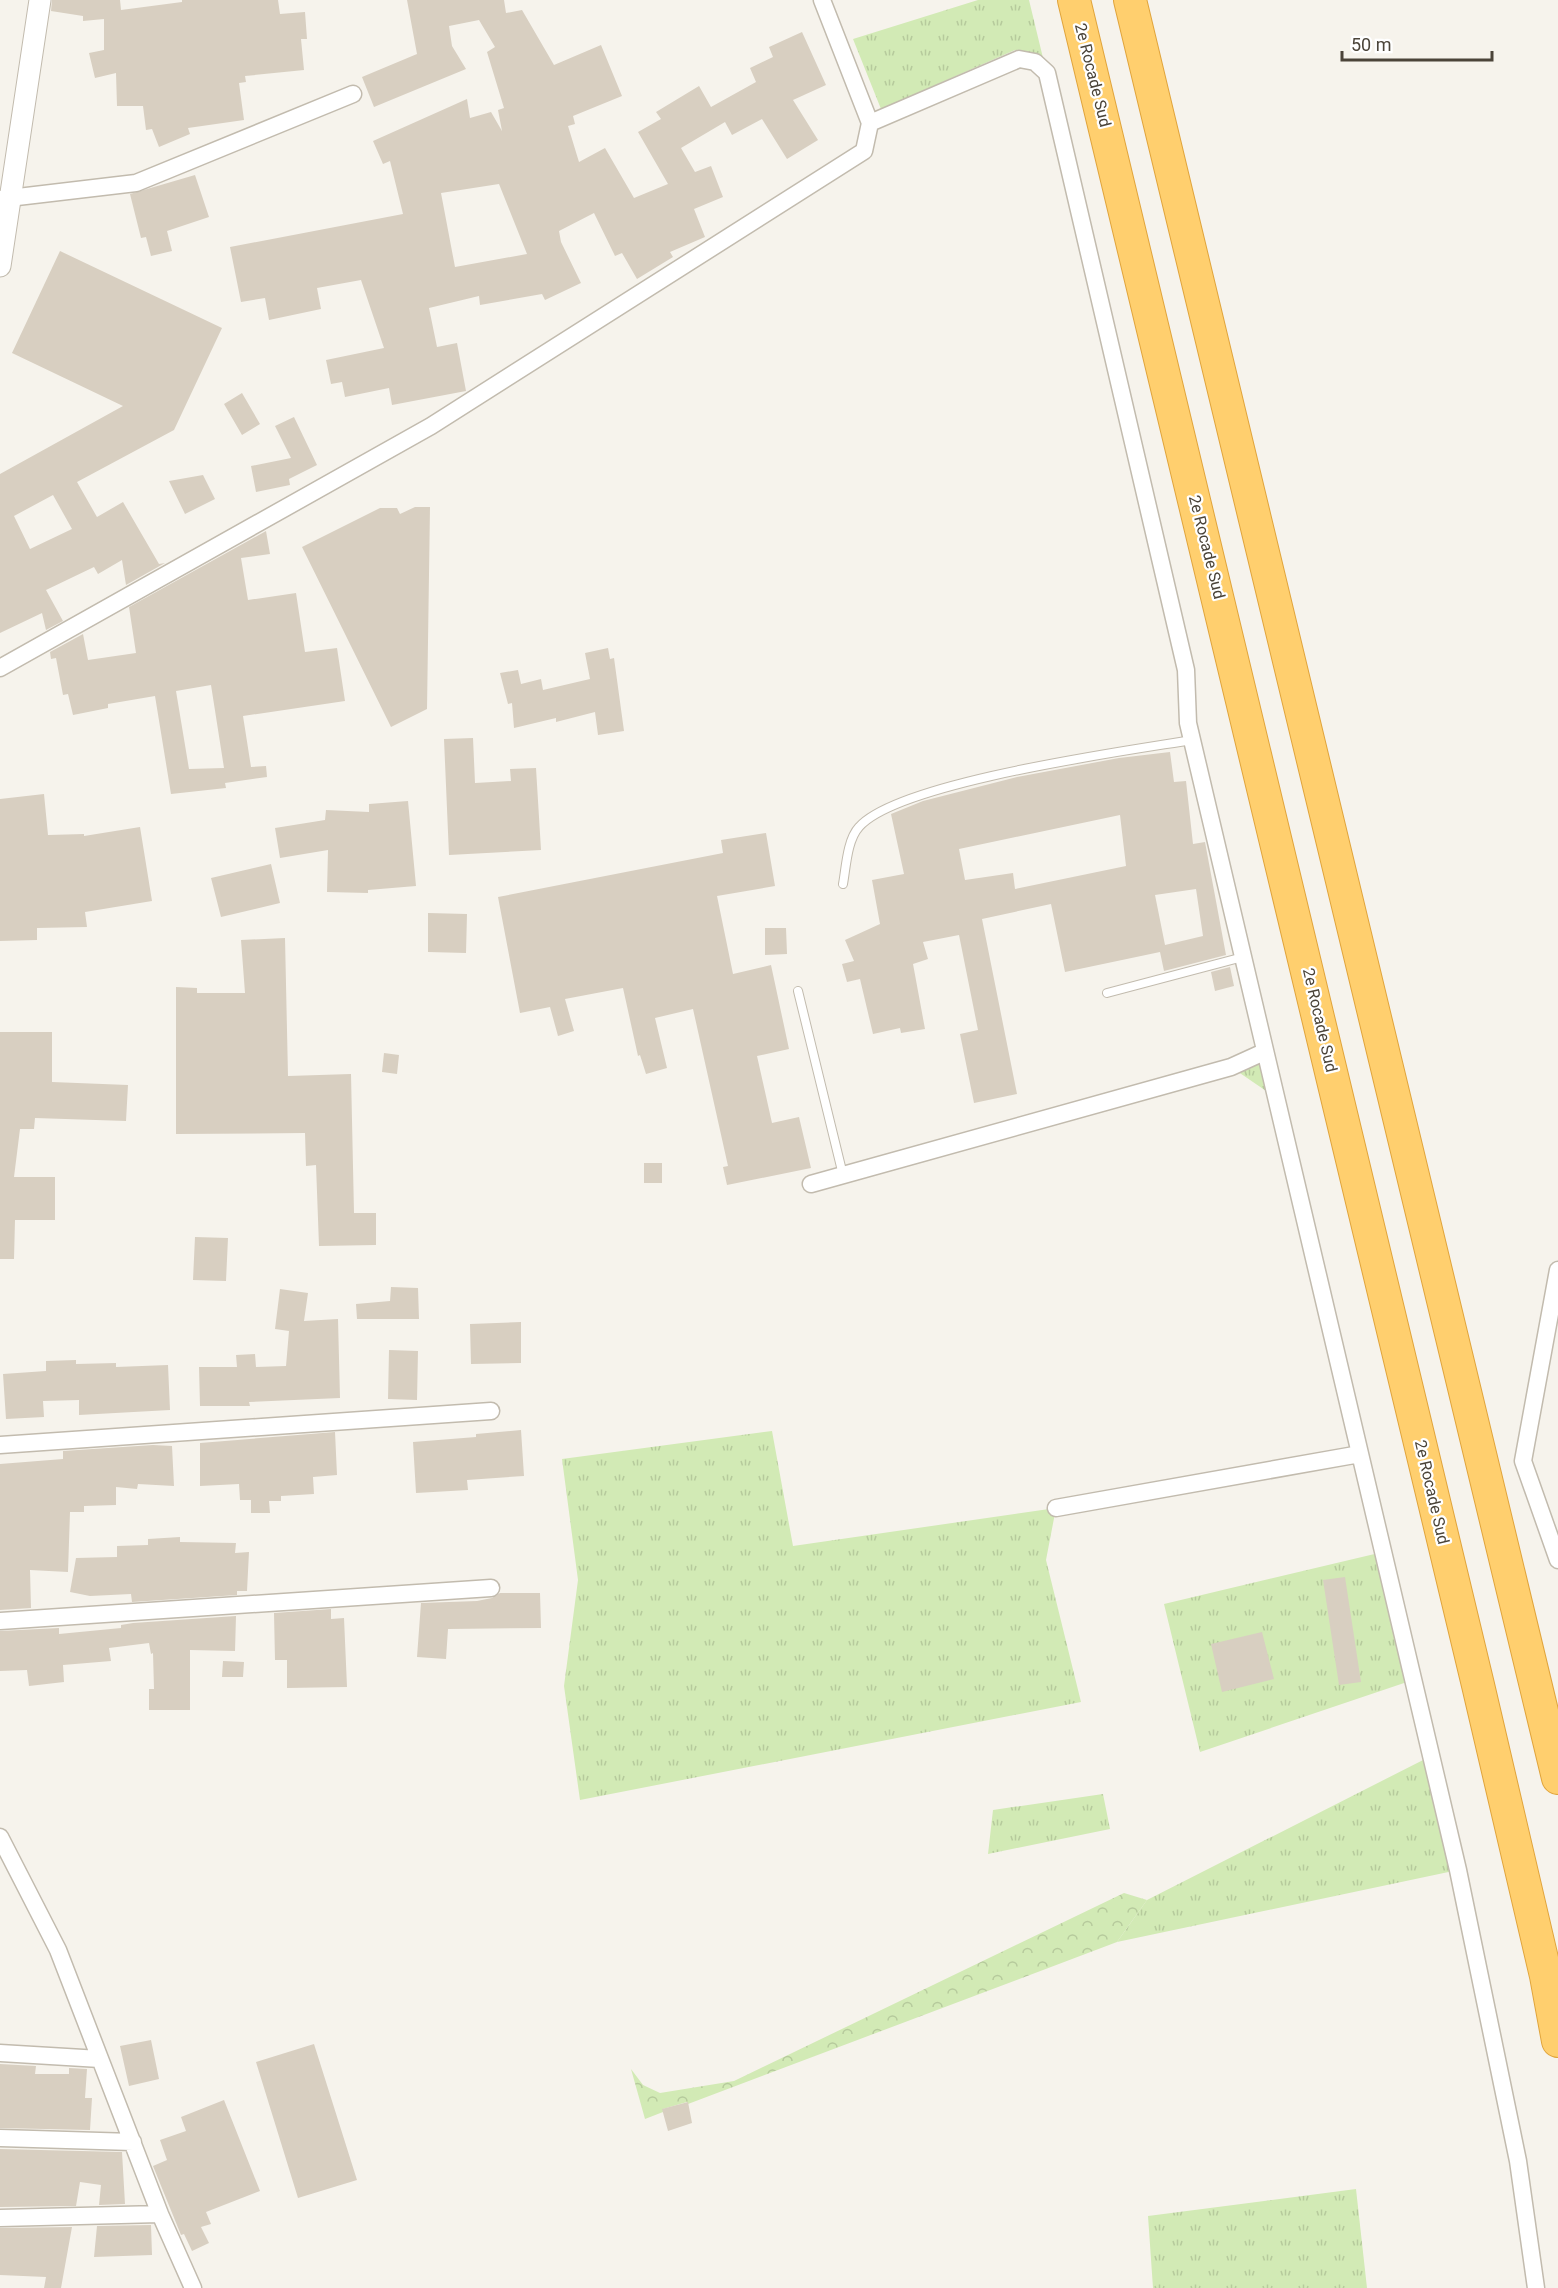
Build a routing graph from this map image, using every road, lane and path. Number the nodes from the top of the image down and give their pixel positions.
1 (40, 0) edge
2 (822, 0) edge
3 (1074, 0) edge
4 (1130, 0) edge
5 (352, 94) dead end
6 (870, 123) junction
7 (5, 198) edge
8 (0, 266) edge
9 (0, 668) edge
10 (1192, 740) junction
11 (843, 884) dead end
12 (1244, 956) junction
13 (798, 992) dead end
14 (1107, 993) dead end
15 (1264, 1052) junction
16 (843, 1175) junction
17 (811, 1184) dead end
18 (1558, 1270) edge
19 (491, 1411) dead end
20 (0, 1445) edge
21 (1360, 1454) junction
22 (1056, 1508) dead end
23 (1558, 1560) edge
24 (491, 1588) dead end
25 (0, 1622) edge
26 (1558, 1778) edge
27 (0, 1837) edge
28 (1558, 2041) edge
29 (0, 2053) edge
30 (100, 2059) junction
31 (0, 2138) edge
32 (133, 2142) junction
33 (160, 2214) junction
34 (0, 2218) edge
35 (193, 2288) edge
36 (1536, 2288) edge

1 - 7 street
2 - 6 street
3 - 28 highway, 2e Rocade Sud
4 - 26 highway
5 - 7 street
6 - 9 street
6 - 10 street
7 - 8 street
10 - 11 lane
10 - 12 street
12 - 14 lane
12 - 15 street
13 - 16 lane
15 - 16 street
15 - 21 street
16 - 17 street
18 - 23 street
19 - 20 street
21 - 22 street
21 - 36 street
24 - 25 street
27 - 30 street
29 - 30 street
30 - 32 street
31 - 32 street
32 - 33 street
33 - 34 street
33 - 35 street

